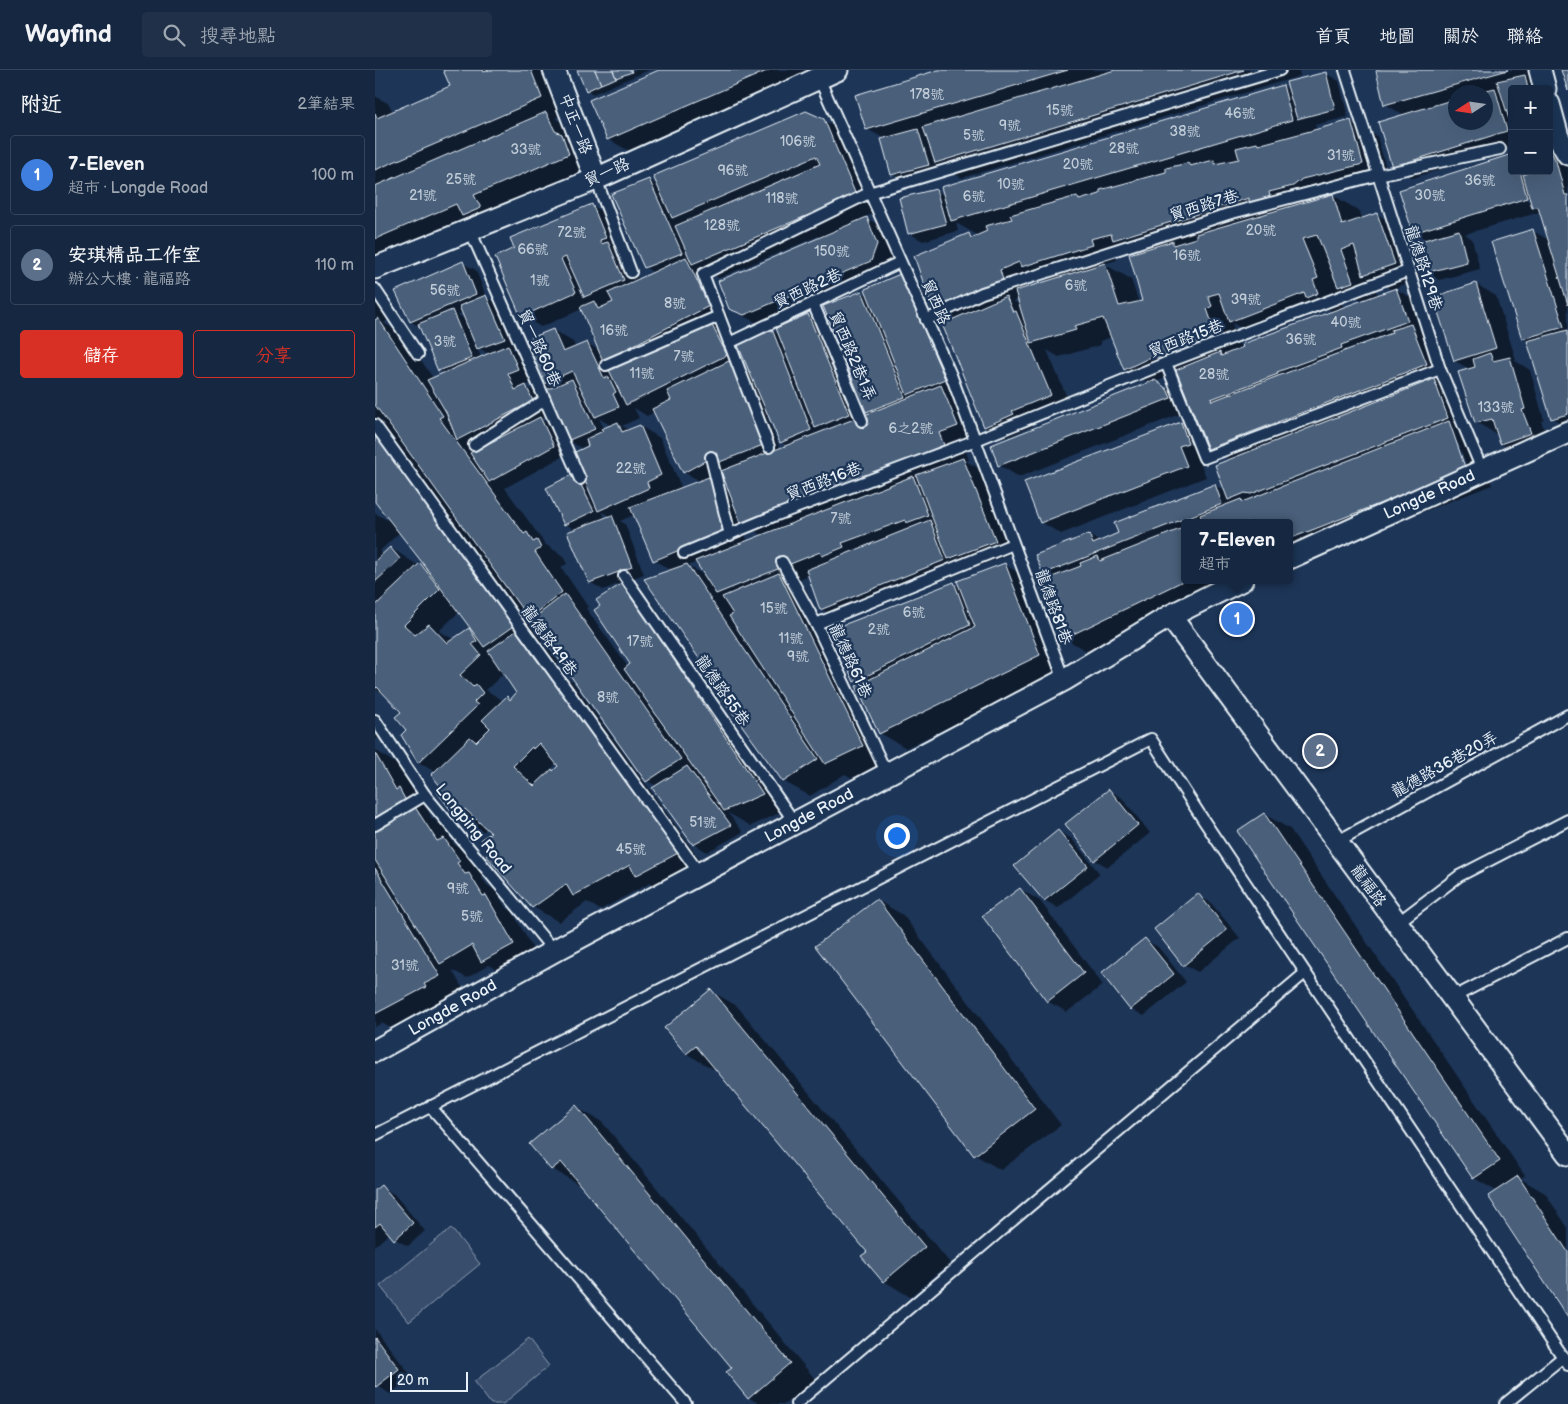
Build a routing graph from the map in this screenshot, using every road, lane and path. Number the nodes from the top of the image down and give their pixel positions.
1 (554, 70) edge
2 (1280, 70) edge
3 (1345, 70) edge
4 (1540, 70) edge
5 (824, 72) edge
6 (1544, 85) edge
7 (1553, 119) edge
8 (1500, 148) dead end
9 (1568, 154) edge
10 (1378, 175) junction
11 (596, 178) junction
12 (869, 193) junction
13 (470, 230) junction
14 (900, 262) junction
15 (375, 268) edge
16 (1408, 271) junction
17 (631, 272) dead end
18 (375, 289) edge
19 (813, 303) junction
20 (719, 316) junction
21 (926, 320) junction
22 (729, 343) junction
23 (418, 354) dead end
24 (1166, 363) junction
25 (607, 365) dead end
26 (1441, 369) junction
27 (545, 400) junction
28 (862, 421) dead end
29 (375, 425) edge
30 (1568, 432) edge
31 (975, 440) junction
32 (474, 445) dead end
33 (769, 447) dead end
34 (711, 457) dead end
35 (1483, 472) junction
36 (580, 479) dead end
37 (730, 535) junction
38 (1013, 544) junction
39 (684, 553) dead end
40 (1293, 556) edge
41 (782, 562) dead end
42 (624, 576) dead end
43 (1234, 584) edge
44 (1170, 616) junction
45 (816, 624) junction
46 (1064, 680) junction
47 (1568, 715) edge
48 (375, 720) edge
49 (887, 774) junction
50 (425, 796) junction
51 (1568, 820) edge
52 (795, 823) junction
53 (375, 824) edge
54 (1336, 842) junction
55 (700, 874) junction
56 (1396, 924) junction
57 (1567, 940) edge
58 (554, 951) junction
59 (1305, 973) junction
60 (1451, 998) junction
61 (375, 1051) edge
62 (430, 1106) junction
63 (375, 1135) edge
64 (1568, 1154) edge
65 (1565, 1361) edge
66 (686, 1404) edge
67 (795, 1404) edge
68 (1505, 1404) edge

1 - 11 street, 中正一路
2 - 12 lane
3 - 10 lane, 龍德路129巷
4 - 6 street
5 - 11 street, 貿一路
5 - 12 lane, 貿西路
7 - 9 street
8 - 10 lane, 貿西路7巷
10 - 16 lane, 龍德路129巷
10 - 21 lane, 貿西路7巷
11 - 13 street, 貿一路
11 - 17 lane
12 - 14 lane, 貿西路
12 - 20 lane
13 - 15 street, 貿一路
13 - 27 lane, 貿一路60巷
14 - 19 lane, 貿西路2巷
14 - 21 lane, 貿西路
16 - 24 lane, 貿西路15巷
16 - 26 lane, 龍德路129巷
18 - 23 lane
19 - 22 lane, 貿西路2巷
19 - 28 lane, 貿西路2巷1弄
20 - 22 lane
20 - 25 lane
21 - 31 lane, 貿西路
22 - 33 lane
24 - 26 lane
24 - 31 lane, 貿西路15巷
26 - 35 lane, 龍德路129巷
27 - 32 lane
27 - 36 lane, 貿一路60巷
29 - 55 lane, 龍德路49巷
30 - 35 street, Longde Road
31 - 37 lane, 貿西路16巷
31 - 38 lane, 貿西路
34 - 37 lane
35 - 40 street, Longde Road
37 - 39 lane, 貿西路16巷
38 - 45 lane
38 - 46 lane, 龍德路81巷
41 - 45 lane, 龍德路61巷
42 - 52 lane, 龍德路55巷
43 - 44 street, Longde Road
44 - 46 street, Longde Road
44 - 54 street, 龍福路
45 - 49 lane, 龍德路61巷
46 - 49 street, Longde Road
47 - 54 lane, 龍德路36巷20弄
48 - 50 lane, Longping Road
49 - 52 street, Longde Road
50 - 53 lane
50 - 58 lane, Longping Road
51 - 56 lane
52 - 55 street, Longde Road
54 - 56 street, 龍福路
55 - 58 street, Longde Road
56 - 60 street, 龍福路
57 - 60 lane
58 - 61 street, Longde Road
59 - 62 lane
59 - 65 lane
59 - 67 lane
60 - 64 street, 龍福路
62 - 63 lane
62 - 66 lane
65 - 68 lane

